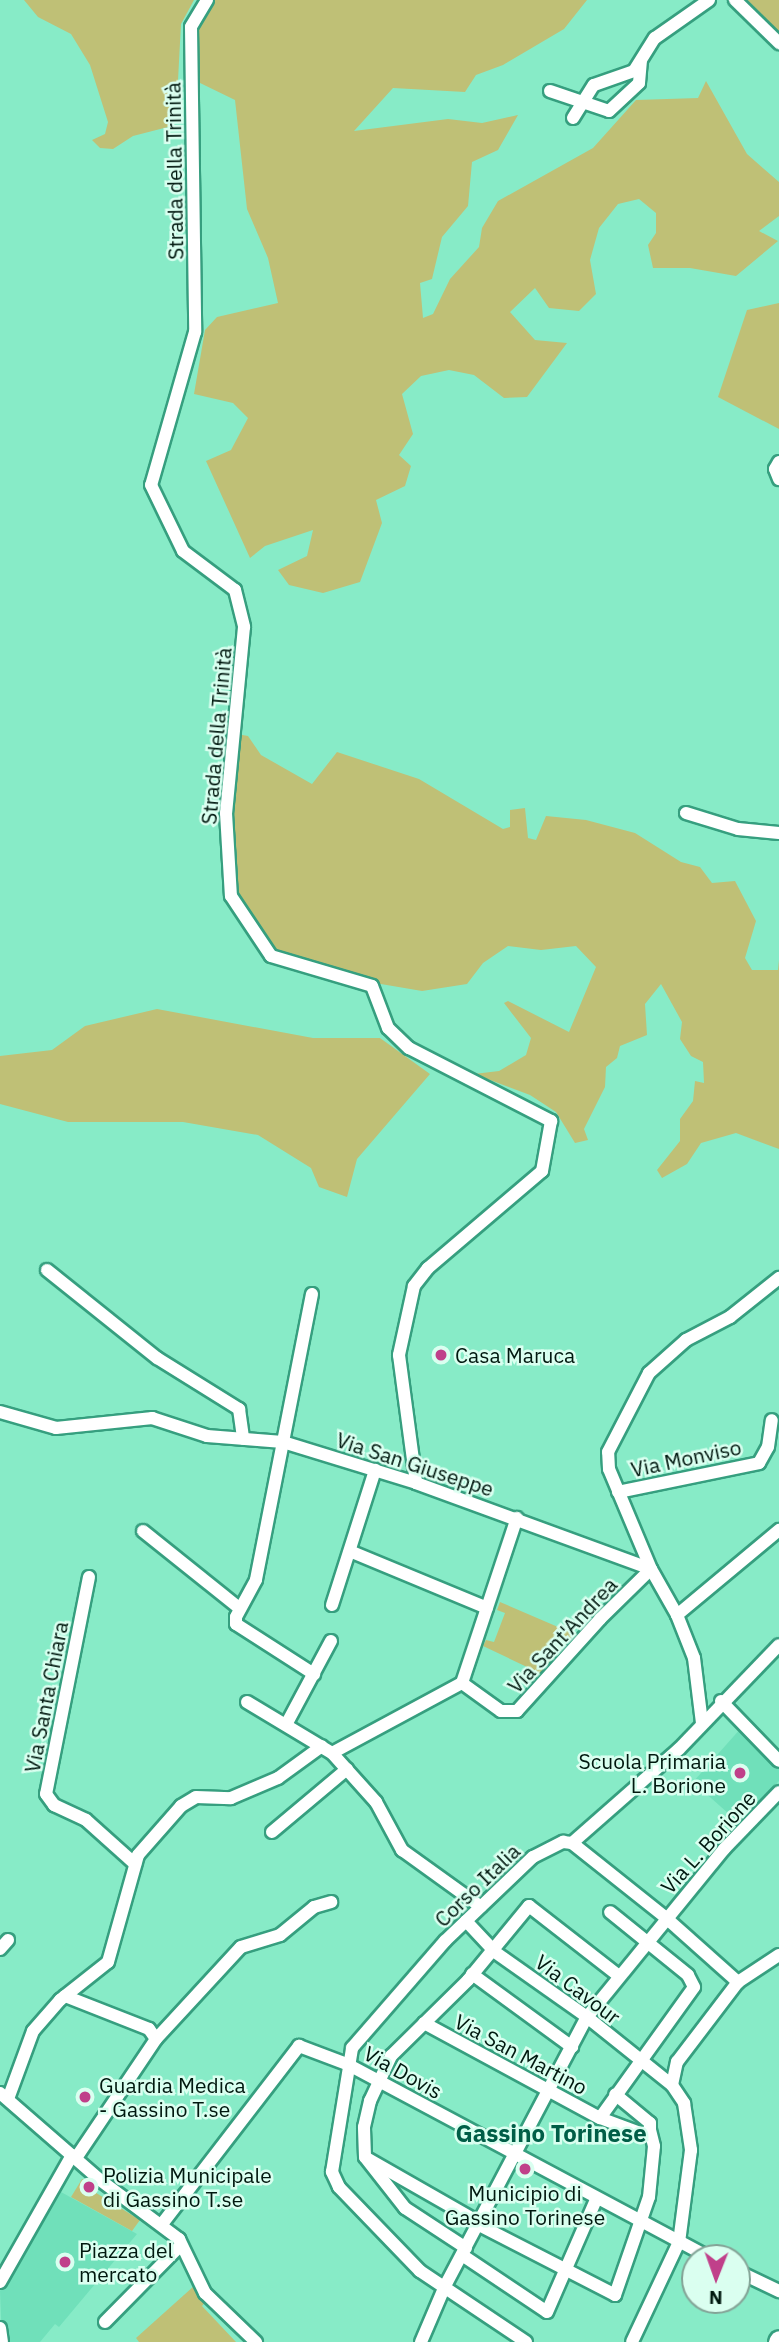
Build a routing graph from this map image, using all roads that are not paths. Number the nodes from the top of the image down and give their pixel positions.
1 (207, 0) edge
2 (709, 0) edge
3 (734, 0) edge
4 (779, 43) edge
5 (642, 61) junction
6 (550, 91) dead end
7 (585, 100) junction
8 (573, 118) dead end
9 (779, 462) edge
10 (779, 479) edge
11 (686, 813) dead end
12 (779, 833) edge
13 (47, 1270) dead end
14 (779, 1278) edge
15 (313, 1294) dead end
16 (0, 1412) edge
17 (772, 1420) dead end
18 (243, 1439) junction
19 (283, 1442) junction
20 (375, 1470) junction
21 (416, 1483) junction
22 (618, 1492) junction
23 (517, 1518) junction
24 (143, 1531) dead end
25 (777, 1531) edge
26 (352, 1552) junction
27 (651, 1569) junction
28 (89, 1577) dead end
29 (332, 1605) dead end
30 (239, 1608) junction
31 (487, 1608) junction
32 (677, 1615) junction
33 (331, 1641) dead end
34 (779, 1645) edge
35 (314, 1674) junction
36 (462, 1683) junction
37 (721, 1701) junction
38 (247, 1702) dead end
39 (287, 1723) junction
40 (702, 1723) junction
41 (327, 1749) junction
42 (779, 1761) edge
43 (347, 1769) junction
44 (779, 1792) edge
45 (272, 1832) dead end
46 (572, 1843) junction
47 (135, 1864) junction
48 (331, 1902) dead end
49 (481, 1907) junction
50 (610, 1912) dead end
51 (666, 1917) junction
52 (466, 1922) junction
53 (648, 1940) junction
54 (492, 1947) junction
55 (779, 1955) edge
56 (472, 1974) junction
57 (619, 1976) junction
58 (737, 1982) junction
59 (65, 1996) junction
60 (587, 2017) junction
61 (424, 2024) junction
62 (156, 2039) junction
63 (572, 2047) junction
64 (638, 2060) junction
65 (347, 2064) junction
66 (379, 2081) junction
67 (672, 2085) junction
68 (549, 2090) junction
69 (615, 2094) junction
70 (4, 2096) edge
71 (600, 2118) junction
72 (650, 2130) junction
73 (514, 2155) junction
74 (74, 2156) junction
75 (365, 2157) junction
76 (596, 2200) junction
77 (162, 2224) junction
78 (479, 2224) junction
79 (641, 2224) junction
80 (679, 2242) junction
81 (683, 2244) edge
82 (181, 2245) junction
83 (464, 2252) junction
84 (564, 2271) junction
85 (751, 2278) edge
86 (0, 2282) edge
87 (445, 2286) junction
88 (779, 2291) edge
89 (105, 2322) dead end
90 (0, 2328) edge
91 (635, 2341) edge
92 (2, 2342) edge
93 (256, 2342) edge
94 (421, 2342) edge
95 (526, 2342) edge

1 - 21 street, Strada della Trinità
2 - 5 street
3 - 4 street
5 - 7 street
5 - 7 street
6 - 7 street
7 - 8 street
9 - 10 street
11 - 12 street
13 - 18 street
14 - 22 street
15 - 19 street
16 - 18 street, Via San Giuseppe
17 - 22 street, Via Monviso
18 - 19 street, Via San Giuseppe
19 - 20 street, Via San Giuseppe
19 - 30 street
20 - 21 street, Via San Giuseppe
20 - 26 street
21 - 23 street, Via San Giuseppe
22 - 27 street
23 - 27 street, Via San Giuseppe
23 - 31 street
24 - 30 street
25 - 32 street
26 - 29 street
26 - 31 street
27 - 32 street
27 - 36 street, Via Sant'Andrea
28 - 47 street, Via Santa Chiara
30 - 35 street
31 - 36 street
32 - 40 street
33 - 35 street
34 - 37 street
35 - 39 street
36 - 41 street
37 - 40 street
37 - 42 street
38 - 39 street
39 - 41 street
40 - 46 street
41 - 43 street
41 - 47 street
43 - 45 street
43 - 49 street
44 - 51 street, Via L. Borione
46 - 49 street, Corso Italia
46 - 51 street
47 - 59 street
48 - 62 street
49 - 52 street, Corso Italia
50 - 53 street
51 - 53 street, Via L. Borione
51 - 58 street
52 - 54 street, Via Cavour
52 - 65 street, Corso Italia
53 - 57 street, Via L. Borione
53 - 64 street
54 - 56 street
54 - 57 street
54 - 60 street, Via Cavour
55 - 58 street
56 - 61 street
56 - 63 street
57 - 60 street, Via L. Borione
58 - 67 street
59 - 62 street
59 - 70 street
60 - 63 street, Via L. Borione
60 - 64 street, Via Cavour
61 - 66 street
61 - 68 street, Via San Martino
62 - 74 street
63 - 68 street, Via L. Borione
64 - 67 street, Via Cavour
64 - 69 street
65 - 66 street, Via Dovis
65 - 77 street, Via Dovis
65 - 87 street, Corso Italia
66 - 73 street, Via Dovis
66 - 75 street
67 - 80 street
68 - 71 street, Via San Martino
68 - 73 street, Via L. Borione
69 - 71 street
69 - 72 street
70 - 74 street
71 - 72 street, Via San Martino
72 - 79 street
73 - 76 street, Via Dovis
73 - 78 street, Via L. Borione
74 - 77 street
74 - 86 street
75 - 78 street
75 - 83 street
76 - 79 street, Via Dovis
76 - 84 street
77 - 82 street
78 - 83 street, Via L. Borione
78 - 84 street
79 - 80 street, Via Dovis
79 - 84 street
80 - 81 street, Via Dovis
80 - 91 street
82 - 89 street
82 - 93 street
83 - 84 street
83 - 87 street, Via L. Borione
85 - 88 street
87 - 94 street, Via L. Borione
87 - 95 street, Corso Italia
90 - 92 street

